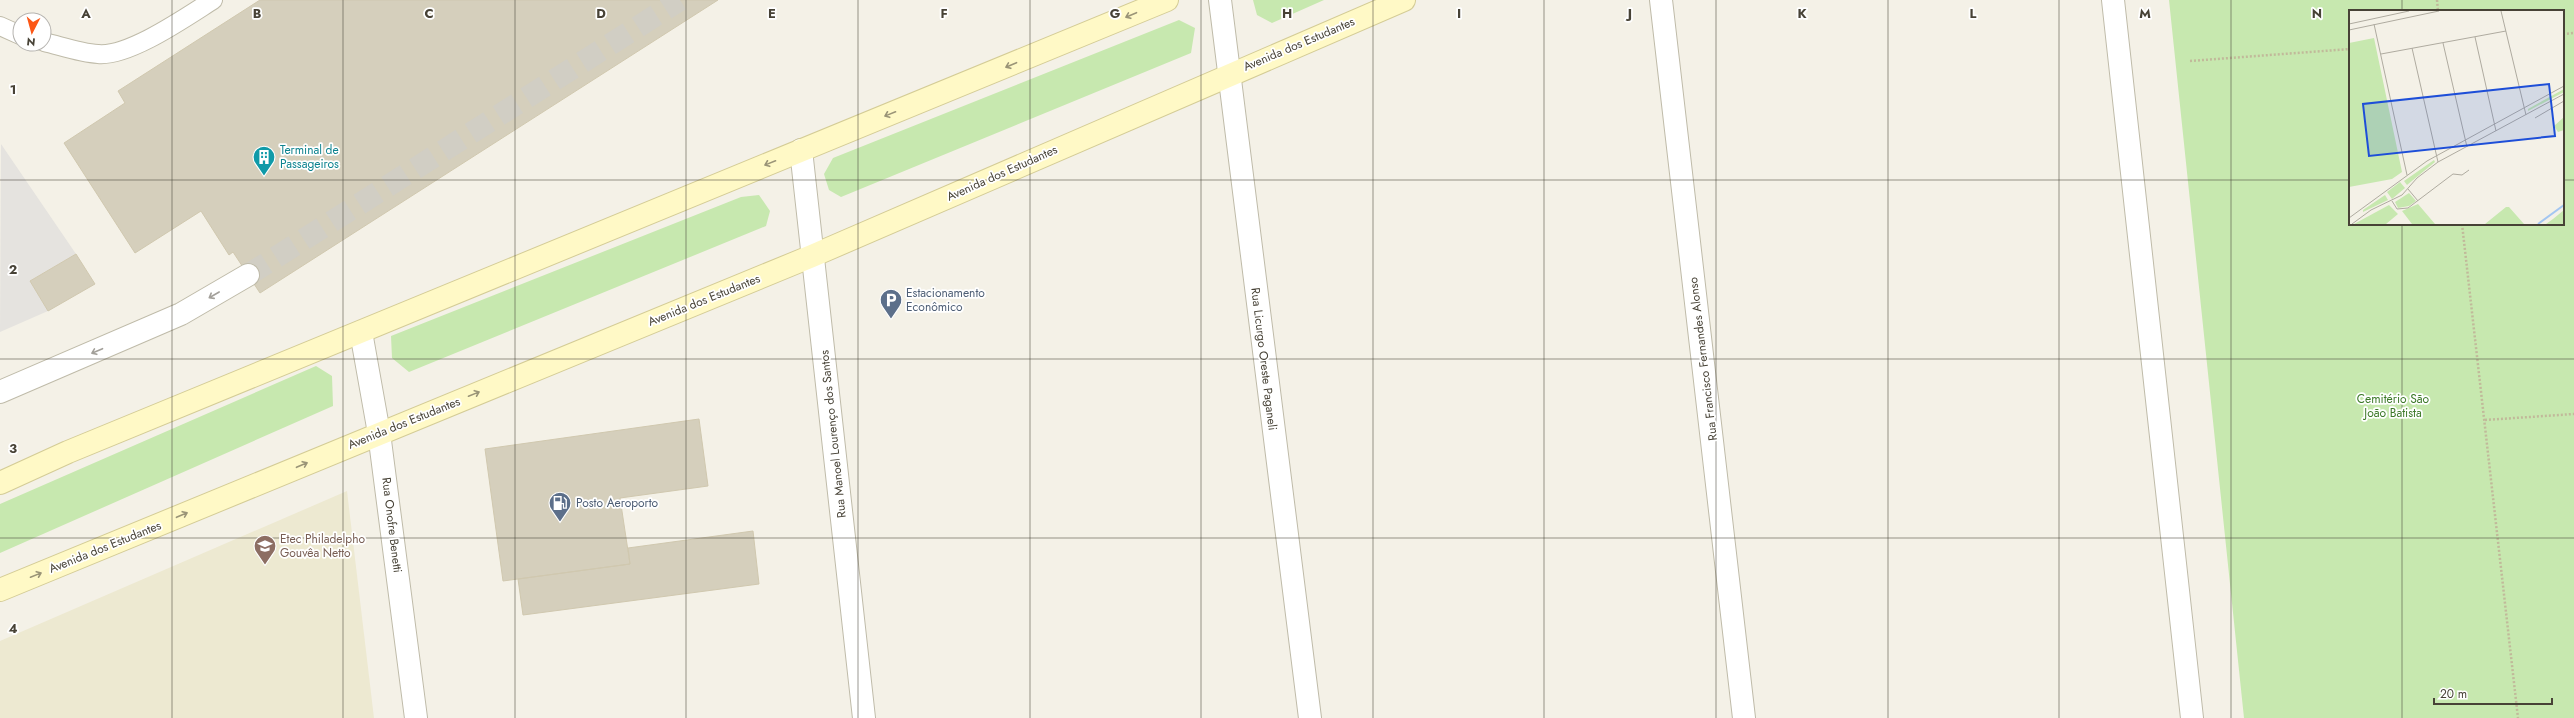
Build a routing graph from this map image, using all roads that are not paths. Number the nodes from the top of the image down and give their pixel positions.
1 (213, 0) edge
2 (1166, 0) edge
3 (1220, 0) edge
4 (1404, 0) edge
5 (1661, 0) edge
6 (2113, 0) edge
7 (0, 26) edge
8 (12, 31) edge
9 (52, 44) edge
10 (1228, 74) junction
11 (801, 150) junction
12 (812, 256) junction
13 (248, 275) tunnel mouth
14 (361, 332) junction
15 (0, 392) edge
16 (380, 433) junction
17 (0, 483) edge
18 (0, 590) edge
19 (416, 718) edge
20 (864, 718) edge
21 (1310, 718) edge
22 (1744, 718) edge
23 (2192, 718) edge

1 - 9 lane
2 -> 11 main road
3 - 10 street, Rua Licurgo Oreste Paganeli
4 - 10 main road, Avenida dos Estudantes
5 - 22 street, Rua Francisco Fernandes Alonso
6 - 23 street
7 - 8 lane
10 - 12 main road, Avenida dos Estudantes
10 - 21 street, Rua Licurgo Oreste Paganeli
11 - 12 street, Rua Manoel Lourenço dos Santos
11 -> 14 main road
16 -> 12 main road, Avenida dos Estudantes
12 - 20 street, Rua Manoel Lourenço dos Santos
13 -> 15 street
14 - 16 street, Rua Onofre Benetti
14 - 17 main road
18 -> 16 main road, Avenida dos Estudantes
16 - 19 street, Rua Onofre Benetti

